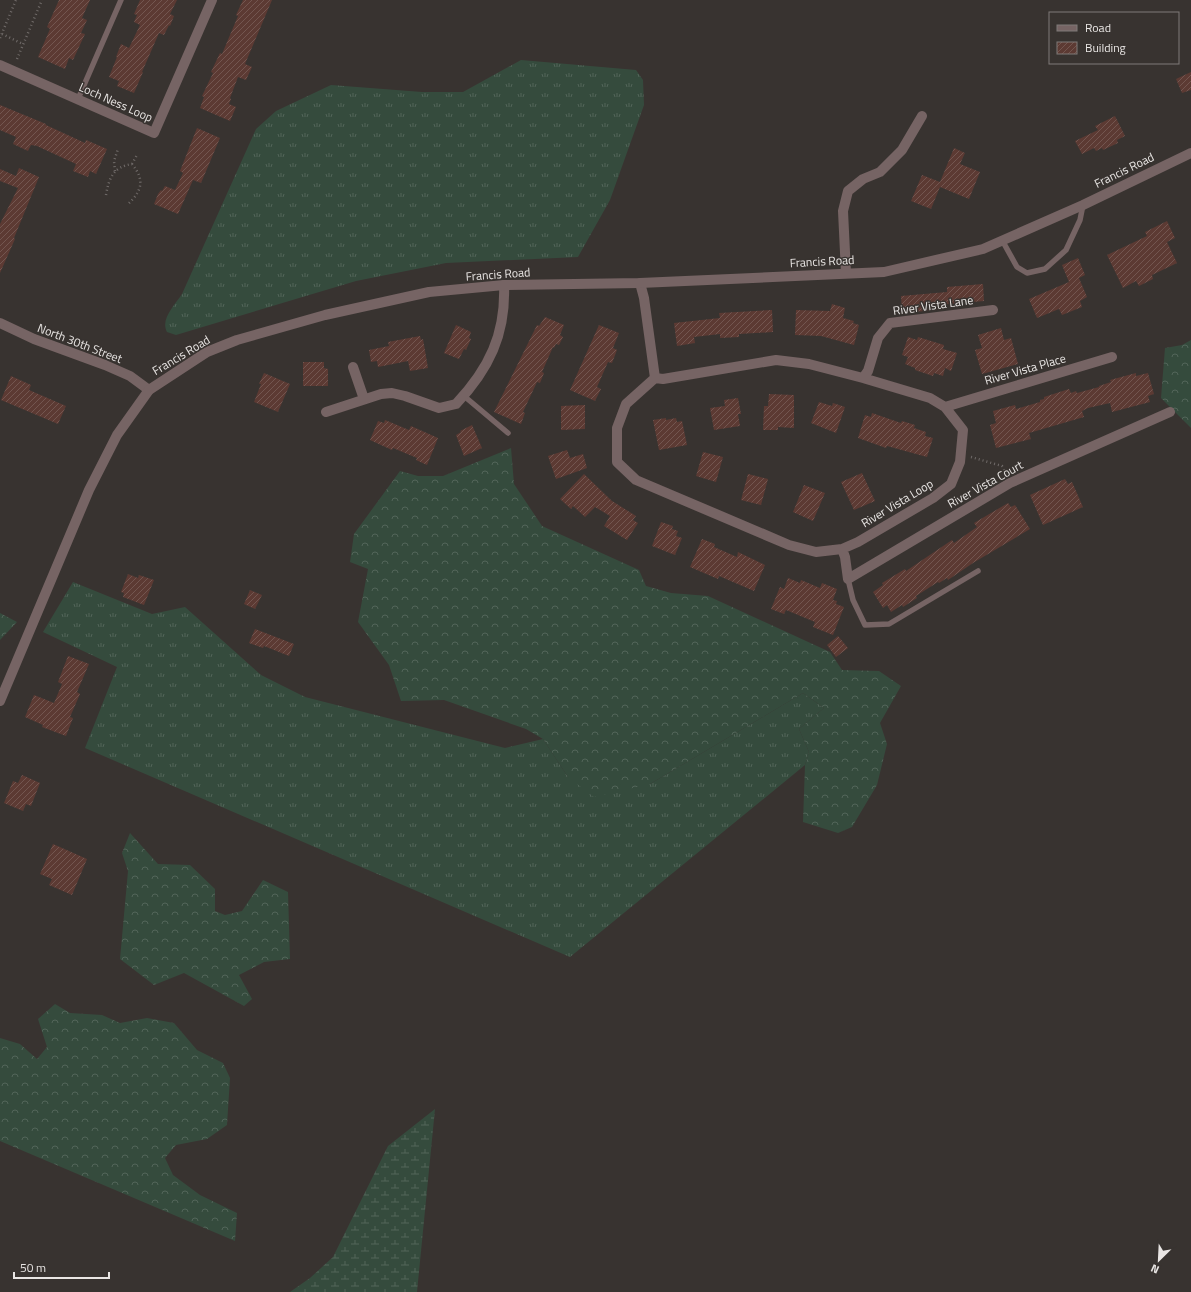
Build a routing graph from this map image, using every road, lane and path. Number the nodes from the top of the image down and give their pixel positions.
1 (16, 0) edge
2 (42, 0) edge
3 (122, 0) edge
4 (212, 0) edge
5 (2, 34) junction
6 (0, 38) edge
7 (23, 44) junction
8 (17, 59) dead end
9 (0, 65) edge
10 (78, 99) junction
11 (922, 116) dead end
12 (118, 149) dead end
13 (1191, 153) edge
14 (137, 155) dead end
15 (132, 164) junction
16 (115, 172) junction
17 (106, 195) dead end
18 (1083, 204) junction
19 (127, 205) dead end
20 (1002, 240) junction
21 (846, 273) junction
22 (640, 283) junction
23 (504, 285) junction
24 (993, 310) dead end
25 (0, 323) edge
26 (1112, 357) dead end
27 (353, 367) dead end
28 (655, 378) junction
29 (863, 378) junction
30 (149, 390) junction
31 (464, 396) junction
32 (364, 399) junction
33 (945, 407) junction
34 (326, 412) dead end
35 (1170, 412) dead end
36 (508, 433) dead end
37 (971, 457) dead end
38 (1010, 483) junction
39 (842, 549) junction
40 (978, 571) dead end
41 (848, 579) junction
42 (0, 701) edge

1 - 5 path
2 - 7 path
3 - 10 lane
4 - 10 street, Loch Ness Loop
5 - 6 path
5 - 7 path
7 - 8 path
9 - 10 street, Loch Ness Loop
11 - 21 street
12 - 16 path
13 - 18 street, Francis Road
14 - 15 path
15 - 16 path
15 - 19 path
16 - 17 path
18 - 20 street, Francis Road
18 - 20 lane
20 - 21 street, Francis Road
21 - 22 street, Francis Road
22 - 23 street, Francis Road
22 - 28 street
23 - 30 street, Francis Road
23 - 31 street
24 - 29 street, River Vista Lane
25 - 30 street, North 30th Street
26 - 33 street, River Vista Place
27 - 32 street
28 - 29 street, River Vista Loop
28 - 39 street, River Vista Loop
29 - 33 street, River Vista Loop
30 - 42 street, Francis Road
31 - 32 street
31 - 36 lane
32 - 34 street
33 - 39 street, River Vista Loop
35 - 38 street, River Vista Court
37 - 38 path
38 - 41 street, River Vista Court
39 - 41 street
40 - 41 lane

